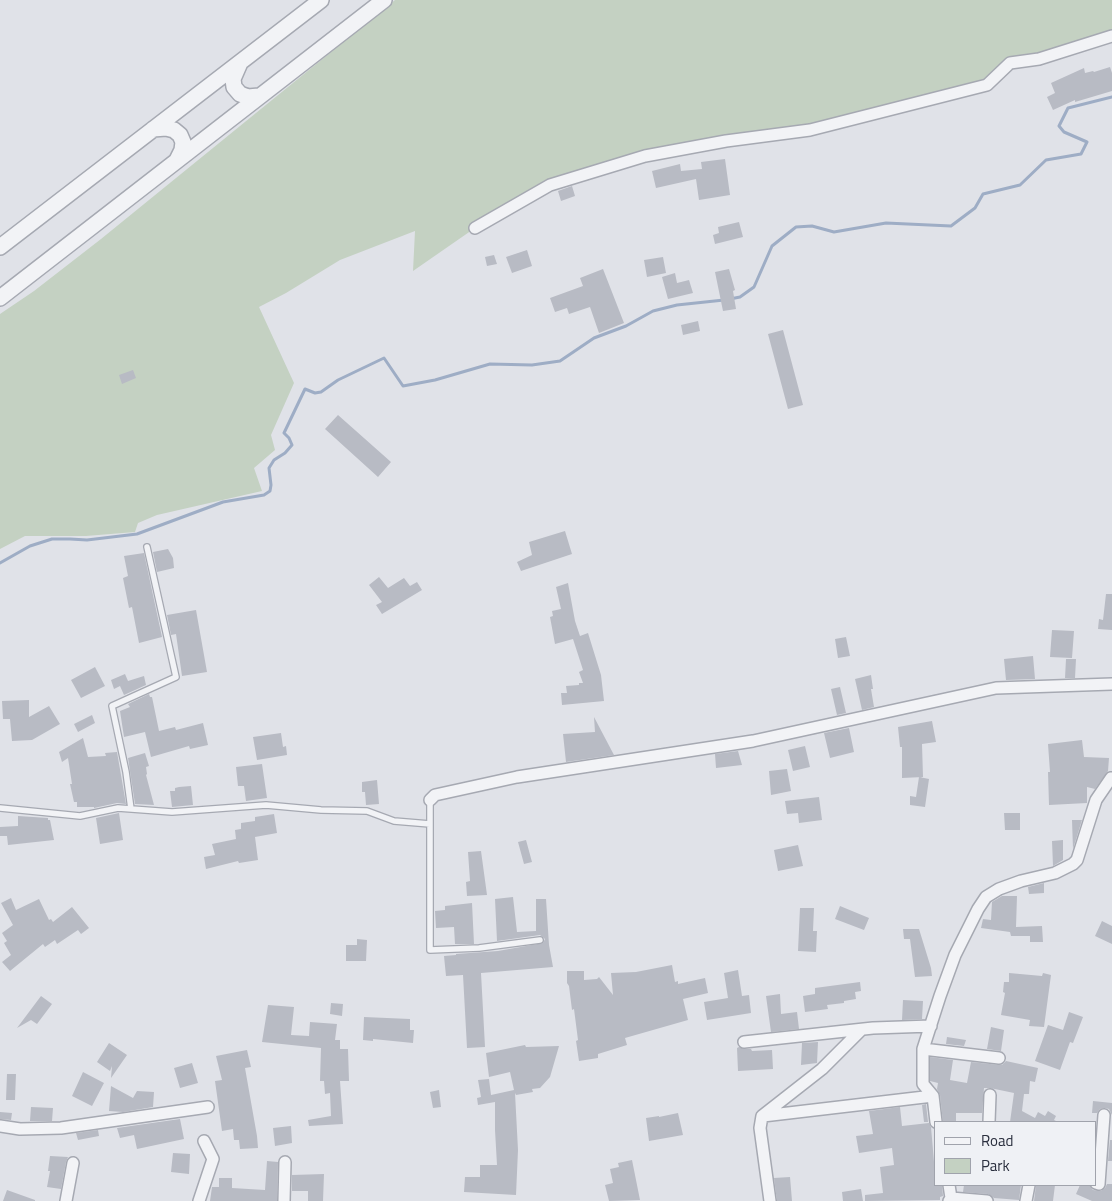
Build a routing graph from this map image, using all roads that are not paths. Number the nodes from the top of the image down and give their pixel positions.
1 (321, 0) edge
2 (384, 0) edge
3 (1112, 36) edge
4 (241, 61) junction
5 (259, 96) junction
6 (154, 129) junction
7 (177, 160) junction
8 (475, 228) dead end
9 (0, 247) edge
10 (0, 298) edge
11 (147, 547) dead end
12 (1112, 684) edge
13 (1111, 778) edge
14 (430, 800) joint
15 (0, 808) edge
16 (131, 809) junction
17 (430, 824) junction
18 (540, 940) dead end
19 (931, 1026) junction
20 (861, 1030) junction
21 (744, 1042) dead end
22 (923, 1049) junction
23 (999, 1058) dead end
24 (990, 1095) dead end
25 (933, 1096) junction
26 (208, 1107) dead end
27 (1104, 1115) dead end
28 (762, 1116) junction
29 (936, 1121) edge
30 (989, 1121) edge
31 (0, 1126) edge
32 (204, 1141) dead end
33 (286, 1162) dead end
34 (73, 1164) dead end
35 (1097, 1183) edge
36 (949, 1186) edge
37 (1029, 1186) edge
38 (950, 1199) edge
39 (66, 1201) edge
40 (199, 1201) edge
41 (284, 1201) edge
42 (770, 1201) edge
43 (988, 1201) edge
44 (1026, 1201) edge

1 - 4 street
2 - 5 street
3 - 8 street
4 - 5 street
4 - 6 street
5 - 7 street
6 - 7 street
6 - 9 street
7 - 10 street
11 - 16 lane
12 - 14 street
13 - 19 street
14 - 17 lane
15 - 16 lane
16 - 17 lane
17 - 18 lane
19 - 20 street
19 - 22 street
20 - 21 street
20 - 28 street
22 - 23 street
22 - 25 street
24 - 30 street
25 - 28 street
25 - 29 street
26 - 31 street
27 - 35 street
28 - 42 street
32 - 40 street
33 - 41 street
34 - 39 street
36 - 38 street
37 - 44 street
38 - 43 street

